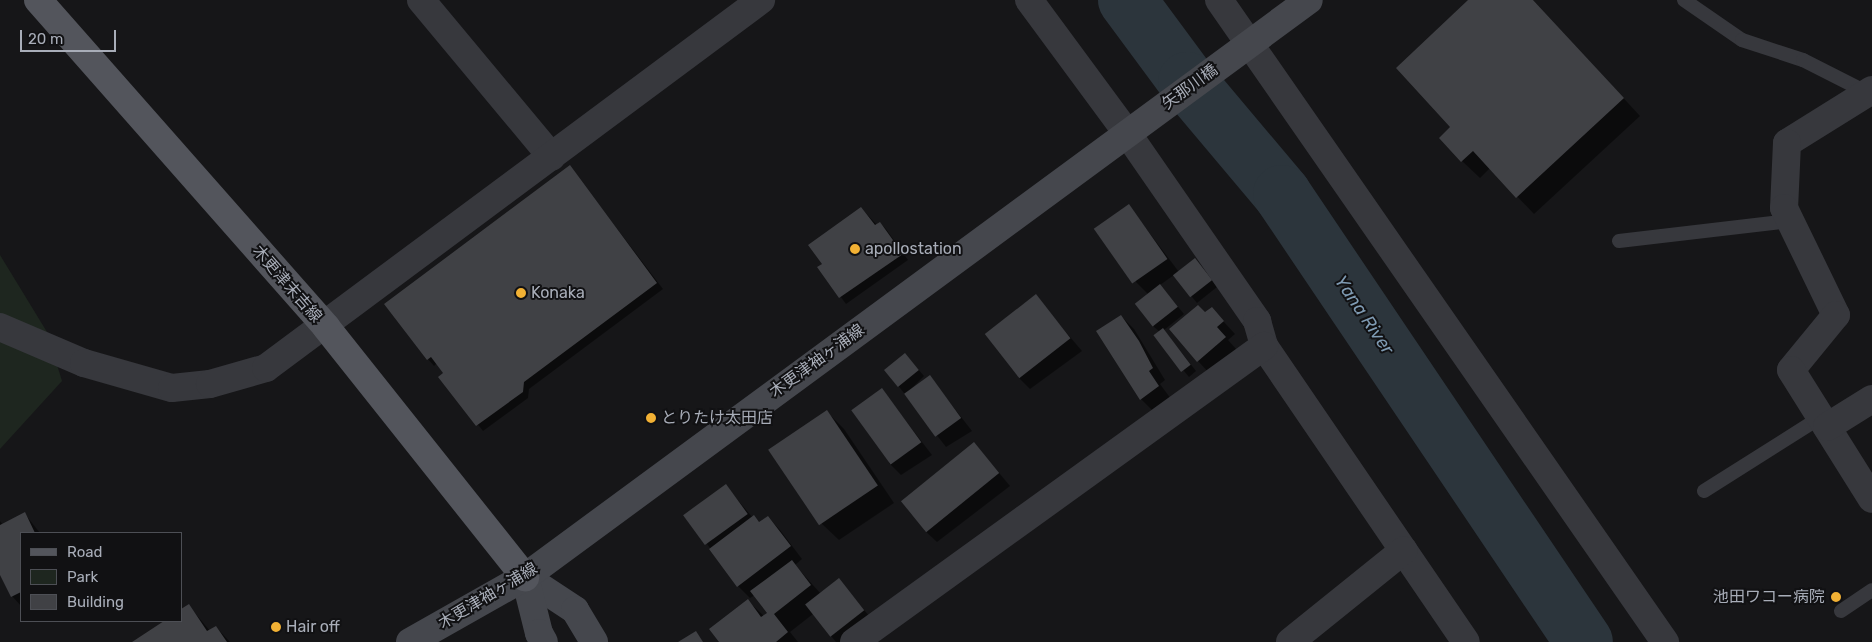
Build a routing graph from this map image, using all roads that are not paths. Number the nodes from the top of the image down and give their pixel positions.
1 (38, 0) edge
2 (421, 0) edge
3 (1029, 0) edge
4 (1218, 0) edge
5 (1309, 0) edge
6 (1684, 0) edge
7 (749, 4) edge
8 (1244, 49) junction
9 (1871, 94) edge
10 (1135, 127) junction
11 (552, 157) junction
12 (1790, 221) junction
13 (1619, 241) dead end
14 (0, 327) edge
15 (326, 327) junction
16 (1264, 346) junction
17 (1872, 399) edge
18 (1824, 422) junction
19 (1704, 491) dead end
20 (1872, 499) edge
21 (1404, 550) junction
22 (525, 577) junction
23 (1872, 590) edge
24 (1841, 610) dead end
25 (410, 642) edge
26 (544, 642) edge
27 (594, 642) edge
28 (854, 642) edge
29 (1290, 642) edge
30 (1466, 642) edge
31 (1665, 642) edge

1 - 15 main road, 木更津末吉線
2 - 11 street
3 - 10 street
4 - 8 street
5 - 8 main road
6 - 9 lane
7 - 11 street
8 - 10 main road, 矢那川橋
8 - 31 street
9 - 12 street
10 - 16 street
10 - 22 main road, 木更津袖ヶ浦線
11 - 15 street
12 - 13 lane
12 - 18 street
14 - 15 street
15 - 22 main road, 木更津末吉線
16 - 21 street
16 - 28 street
17 - 18 street
18 - 19 lane
18 - 20 street
21 - 29 street
21 - 30 street
22 - 25 main road, 木更津袖ヶ浦線
22 - 26 main road
22 - 27 main road
23 - 24 lane

